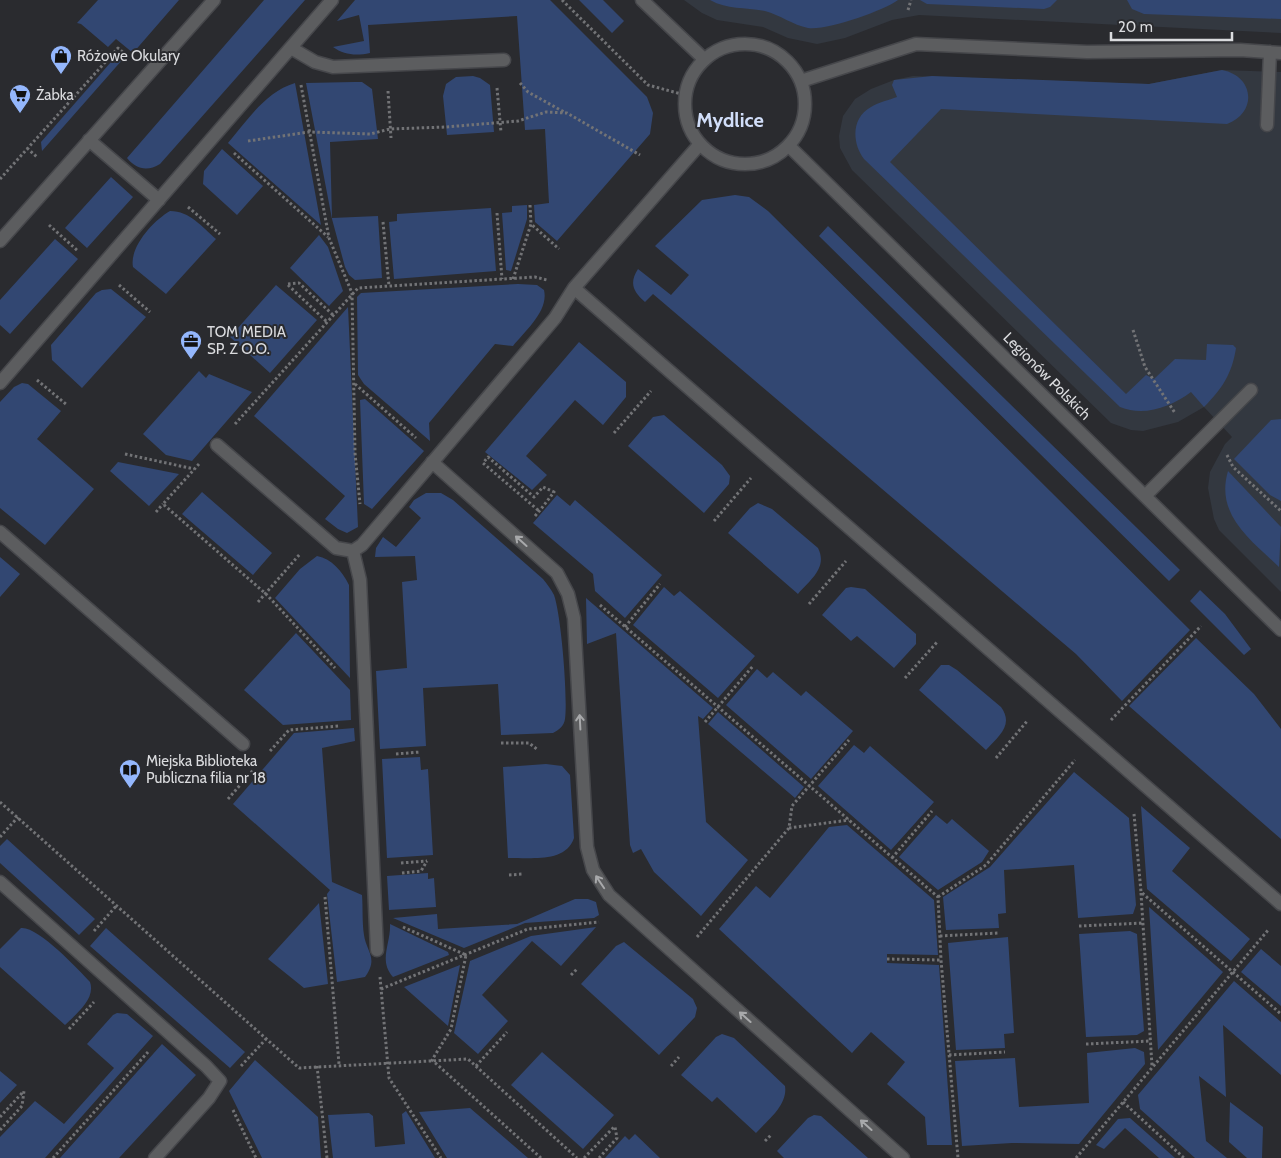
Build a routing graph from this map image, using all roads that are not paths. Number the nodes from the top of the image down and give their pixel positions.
1 (214, 0) edge
2 (332, 0) edge
3 (642, 0) edge
4 (294, 50) junction
5 (1276, 52) edge
6 (704, 59) junction
7 (499, 60) road end
8 (801, 81) junction
9 (1267, 125) dead end
10 (90, 140) junction
11 (700, 144) junction
12 (788, 146) junction
13 (159, 200) junction
14 (0, 242) edge
15 (574, 288) junction
16 (0, 383) edge
17 (1251, 390) dead end
18 (217, 445) road end
19 (434, 459) junction
20 (1145, 496) junction
21 (0, 532) edge
22 (353, 550) junction
23 (1281, 630) edge
24 (243, 744) dead end
25 (0, 882) edge
26 (1281, 904) edge
27 (377, 950) dead end
28 (155, 1158) edge
29 (903, 1158) edge

1 - 10 street
2 - 4 street
3 - 6 street
4 - 7 street
4 - 13 street
5 - 8 street
5 - 9 street
6 - 8 street
6 - 11 street
8 - 12 street
10 - 13 street
10 - 14 street
11 - 12 street
11 - 15 street
12 - 20 street, Legionów Polskich
13 - 16 street
15 - 19 street
15 - 26 street
17 - 20 street
18 - 22 street
19 - 22 street
29 -> 19 street
20 - 23 street, Legionów Polskich
21 - 24 street
22 - 27 street
25 - 28 street

